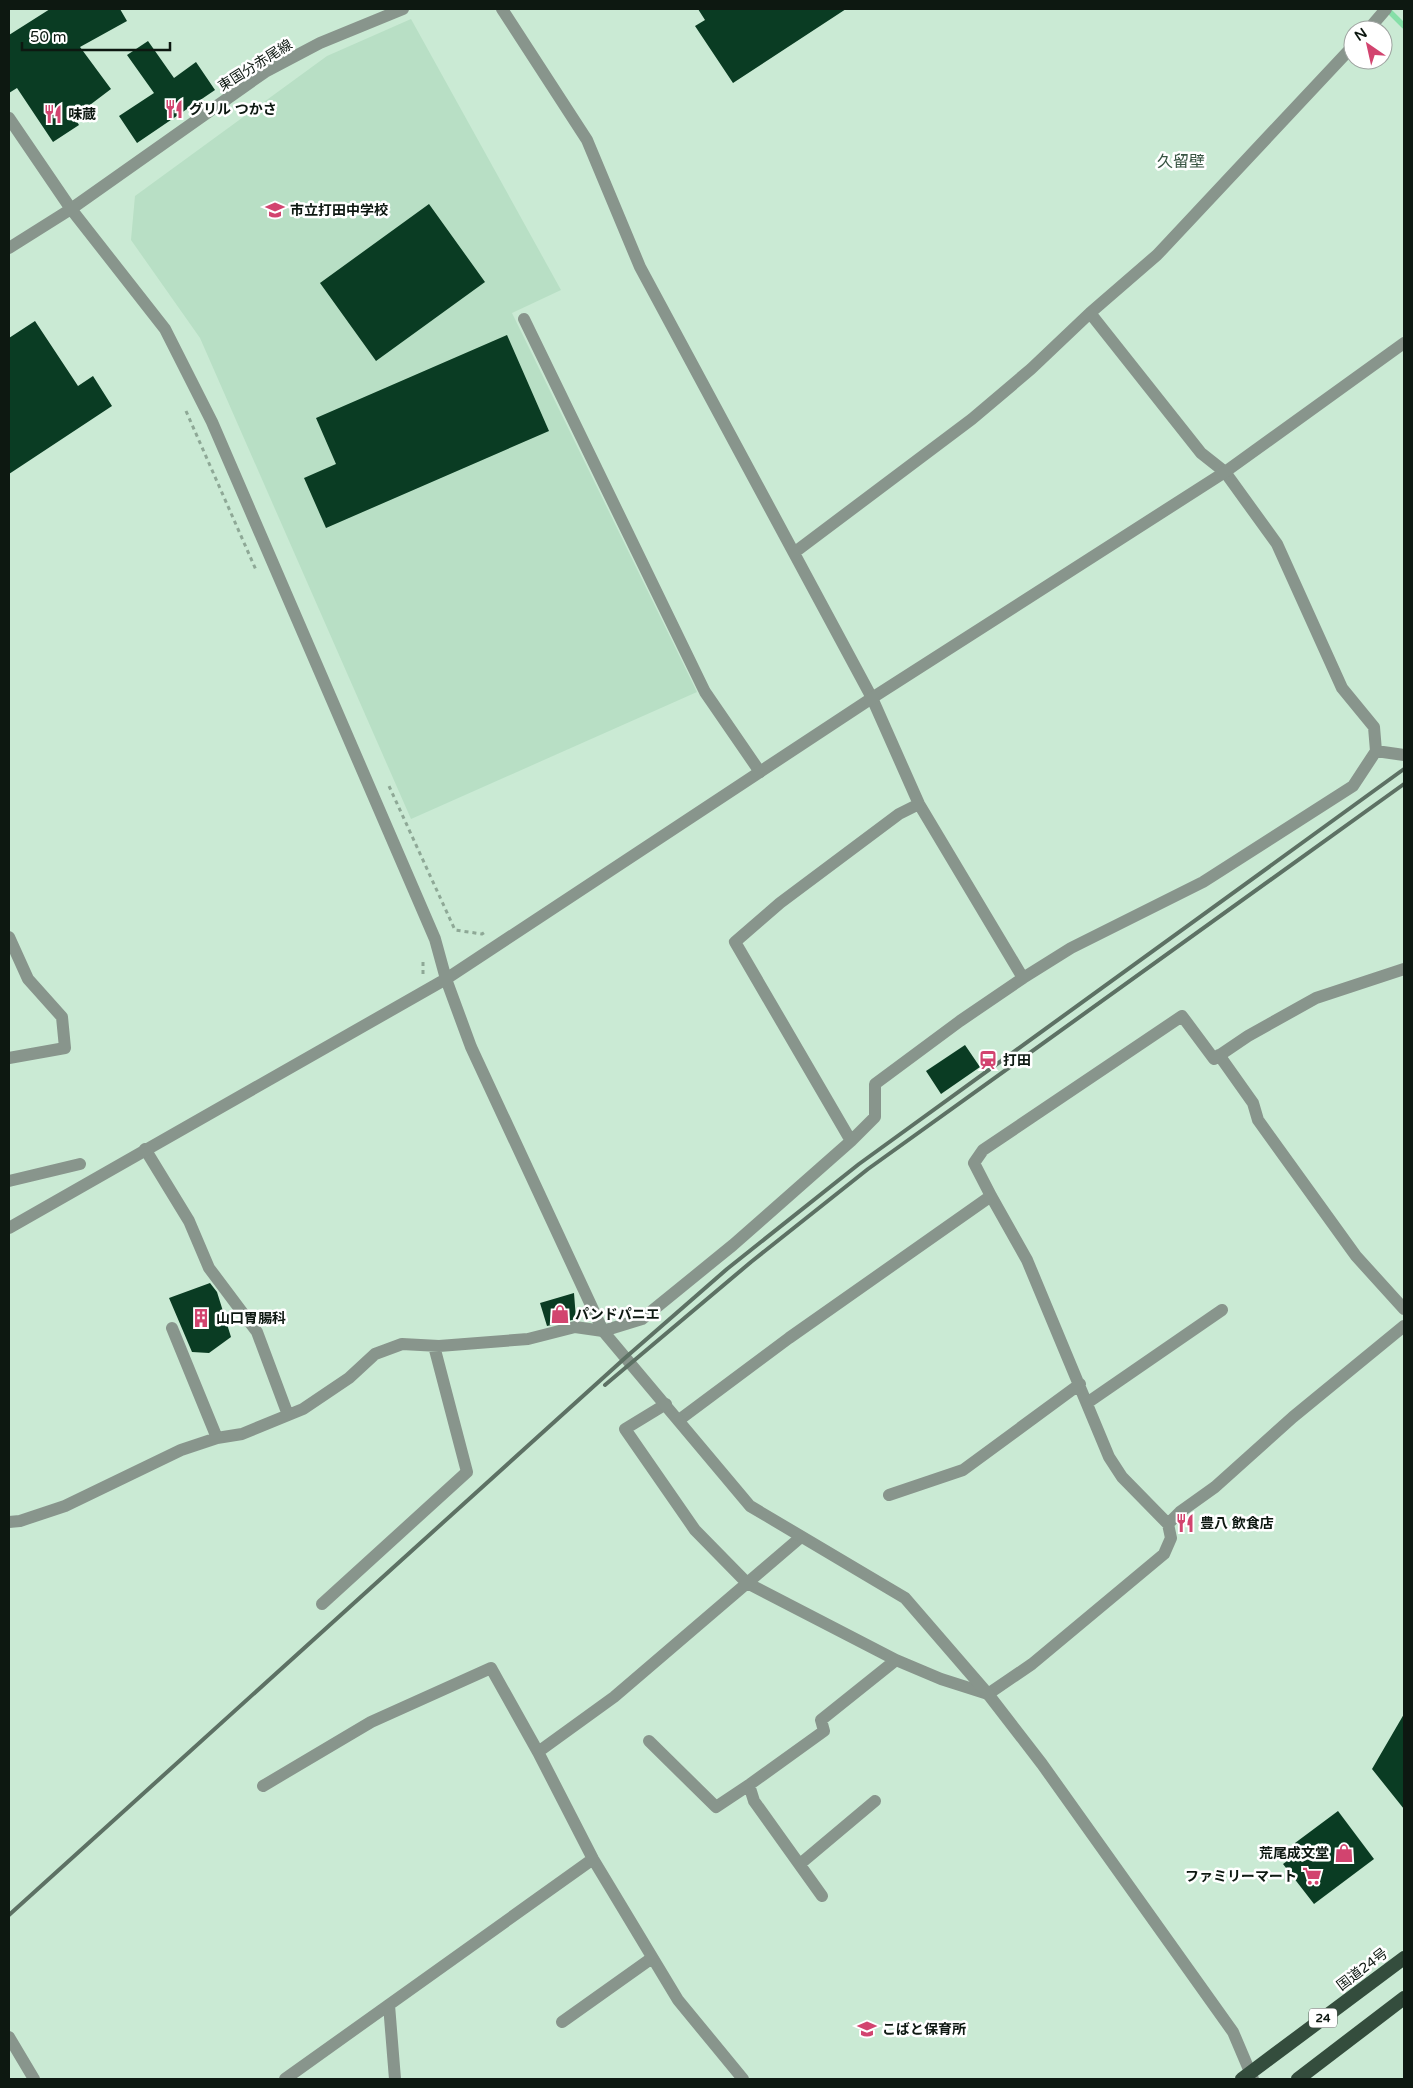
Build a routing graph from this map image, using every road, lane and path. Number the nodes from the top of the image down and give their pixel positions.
1 (403, 9) edge
2 (502, 9) edge
3 (1343, 57) edge
4 (9, 118) edge
5 (71, 209) junction
6 (9, 248) edge
7 (1090, 313) junction
8 (524, 319) dead end
9 (1404, 342) edge
10 (183, 404) dead end
11 (1225, 472) junction
12 (796, 552) junction
13 (259, 576) dead end
14 (872, 698) junction
15 (1376, 751) junction
16 (1404, 755) edge
17 (760, 772) junction
18 (385, 777) dead end
19 (919, 804) junction
20 (490, 929) dead end
21 (9, 937) edge
22 (423, 958) dead end
23 (1404, 969) edge
24 (424, 976) dead end
25 (446, 978) junction
26 (1023, 978) junction
27 (1219, 1055) junction
28 (9, 1058) edge
29 (851, 1141) junction
30 (145, 1149) junction
31 (80, 1164) dead end
32 (9, 1181) edge
33 (991, 1196) junction
34 (9, 1228) edge
35 (1404, 1309) edge
36 (1222, 1310) dead end
37 (1404, 1326) edge
38 (172, 1328) dead end
39 (603, 1331) junction
40 (434, 1346) junction
41 (1080, 1384) junction
42 (1087, 1403) junction
43 (666, 1404) junction
44 (288, 1415) junction
45 (679, 1420) junction
46 (217, 1438) junction
47 (889, 1495) dead end
48 (9, 1522) edge
49 (1168, 1524) junction
50 (801, 1537) junction
51 (747, 1584) junction
52 (322, 1604) dead end
53 (896, 1660) junction
54 (988, 1694) junction
55 (649, 1741) dead end
56 (538, 1752) junction
57 (750, 1785) junction
58 (263, 1786) dead end
59 (874, 1801) dead end
60 (593, 1859) junction
61 (800, 1864) junction
62 (822, 1896) dead end
63 (652, 1958) junction
64 (1404, 1958) edge
65 (1404, 1998) edge
66 (390, 2004) junction
67 (562, 2022) dead end
68 (9, 2037) edge
69 (1248, 2077) edge
70 (34, 2079) edge
71 (284, 2079) edge
72 (395, 2079) edge
73 (743, 2079) edge
74 (1298, 2079) edge

1 - 5 street, 東国分赤尾線
2 - 12 street
3 - 7 street
4 - 5 street
5 - 6 street, 東国分赤尾線
5 - 25 street
7 - 11 street
7 - 12 street
8 - 17 street
9 - 11 street
10 - 13 path
11 - 14 street
11 - 15 street
12 - 14 street
14 - 17 street
14 - 19 street
15 - 16 street
15 - 26 street
17 - 25 street
18 - 20 path
19 - 26 street
19 - 29 street
21 - 28 street
22 - 24 path
23 - 27 street
25 - 30 street
25 - 39 street
26 - 29 street
27 - 33 street
27 - 35 street
29 - 39 street
30 - 34 street
30 - 44 street
31 - 32 street
33 - 41 street
33 - 45 street
36 - 42 street
37 - 49 street
38 - 46 street
39 - 40 street
39 - 43 street
40 - 44 street
40 - 52 street
41 - 42 street
41 - 47 street
42 - 49 street
43 - 45 street
43 - 51 street
44 - 46 street
45 - 50 street
46 - 48 street
49 - 54 street
50 - 51 street
50 - 54 street
51 - 53 street
51 - 56 street
53 - 54 street
53 - 57 street
54 - 69 street
55 - 57 street
56 - 58 street
56 - 60 street
57 - 61 street
59 - 61 street
60 - 63 street
60 - 66 street
61 - 62 street
63 - 67 street
63 - 73 street
64 - 69 highway, 国道24号 / 24
65 - 74 highway, 24
66 - 71 street
66 - 72 street
68 - 70 street

